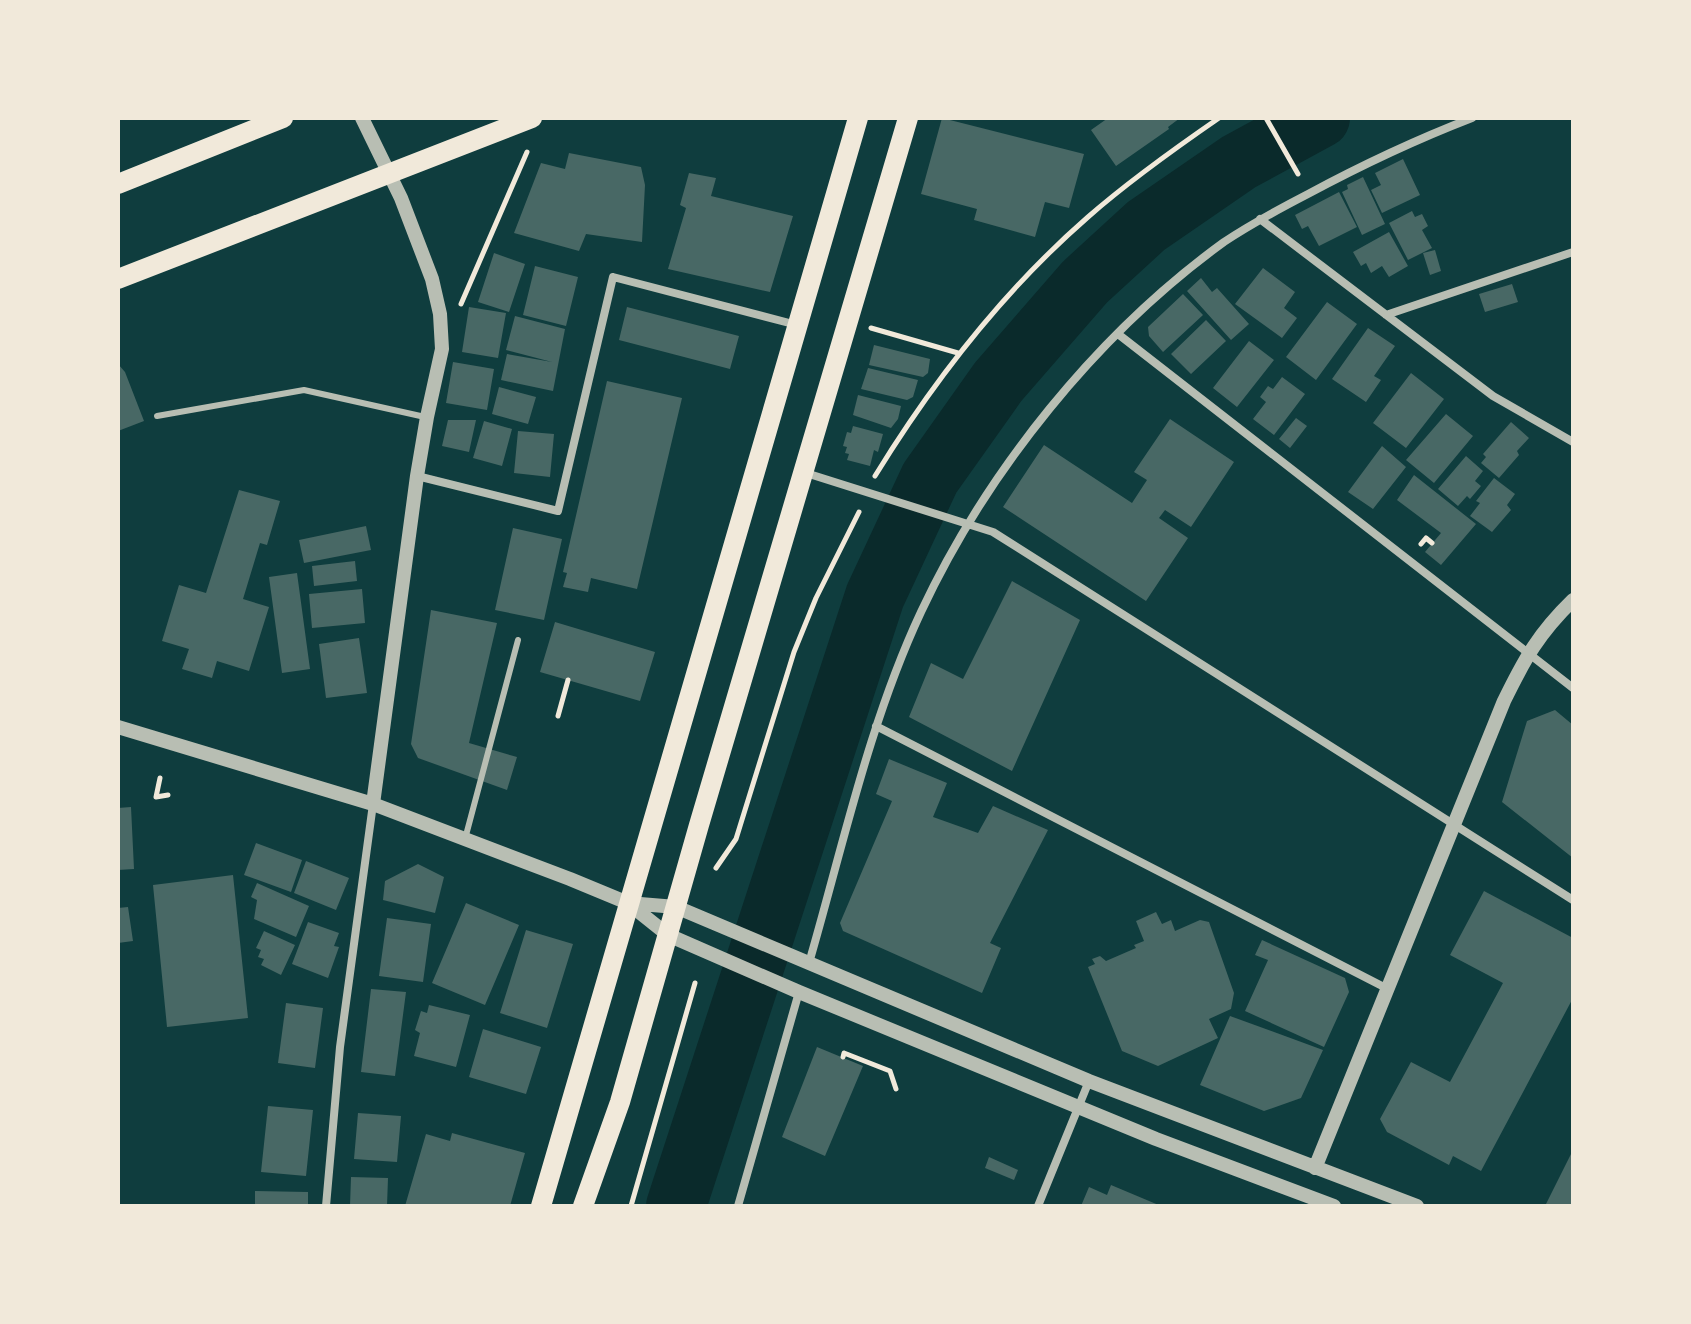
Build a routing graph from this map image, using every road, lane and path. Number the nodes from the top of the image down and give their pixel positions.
1 (283, 118) edge
2 (362, 118) edge
3 (532, 118) edge
4 (858, 118) edge
5 (908, 118) edge
6 (1219, 118) edge
7 (1266, 118) edge
8 (1472, 118) edge
9 (527, 152) dead end
10 (389, 172) junction
11 (1297, 172) dead end
12 (118, 184) edge
13 (1260, 219) junction
14 (1573, 252) edge
15 (118, 279) edge
16 (1386, 315) junction
17 (797, 326) junction
18 (870, 328) dead end
19 (1118, 334) junction
20 (442, 349) junction
21 (959, 353) junction
22 (157, 416) dead end
23 (427, 417) junction
24 (1573, 442) edge
25 (804, 472) junction
26 (417, 476) junction
27 (875, 476) dead end
28 (860, 511) dead end
29 (967, 523) junction
30 (1573, 600) edge
31 (518, 640) dead end
32 (1527, 653) junction
33 (568, 680) dead end
34 (1573, 688) edge
35 (558, 716) dead end
36 (876, 726) junction
37 (118, 727) edge
38 (160, 778) dead end
39 (168, 795) dead end
40 (373, 804) junction
41 (1455, 825) junction
42 (465, 839) junction
43 (713, 872) dead end
44 (1573, 900) edge
45 (628, 903) junction
46 (676, 907) junction
47 (668, 935) junction
48 (809, 963) junction
49 (695, 983) dead end
50 (1386, 988) junction
51 (799, 992) junction
52 (843, 1057) dead end
53 (1089, 1081) junction
54 (896, 1089) dead end
55 (1077, 1107) junction
56 (1315, 1168) junction
57 (326, 1206) edge
58 (541, 1206) edge
59 (583, 1206) edge
60 (631, 1206) edge
61 (738, 1206) edge
62 (1038, 1206) edge
63 (1334, 1206) edge
64 (1417, 1206) edge

1 - 12 main road
2 - 10 street
3 - 10 main road
4 - 17 main road
5 - 25 main road
6 - 21 path
7 - 11 path
8 - 13 street
9 - 20 path
10 - 15 main road
10 - 20 street
13 - 16 street
13 - 19 street
14 - 16 street
16 - 24 street
17 - 26 street
17 - 45 main road
18 - 21 path
19 - 29 street
19 - 32 street
20 - 23 street
21 - 27 path
22 - 23 lane
23 - 26 street
25 - 29 street
25 - 46 main road
26 - 40 street
28 - 43 path
29 - 36 street
29 - 41 street
30 - 32 street
31 - 42 lane
32 - 34 street
32 - 41 street
33 - 35 path
36 - 48 street
36 - 50 street
37 - 40 street
38 - 39 path
40 - 42 street
40 - 57 street
41 - 44 street
41 - 50 street
42 - 45 street
45 - 46 street
45 - 47 street
45 - 58 main road
46 - 47 main road
46 - 48 street
47 - 51 street
47 - 59 main road
48 - 53 street
49 - 60 path
50 - 56 street
51 - 55 street
51 - 61 street
52 - 54 path
53 - 55 street
53 - 56 street
55 - 62 street
55 - 63 street
56 - 64 street

